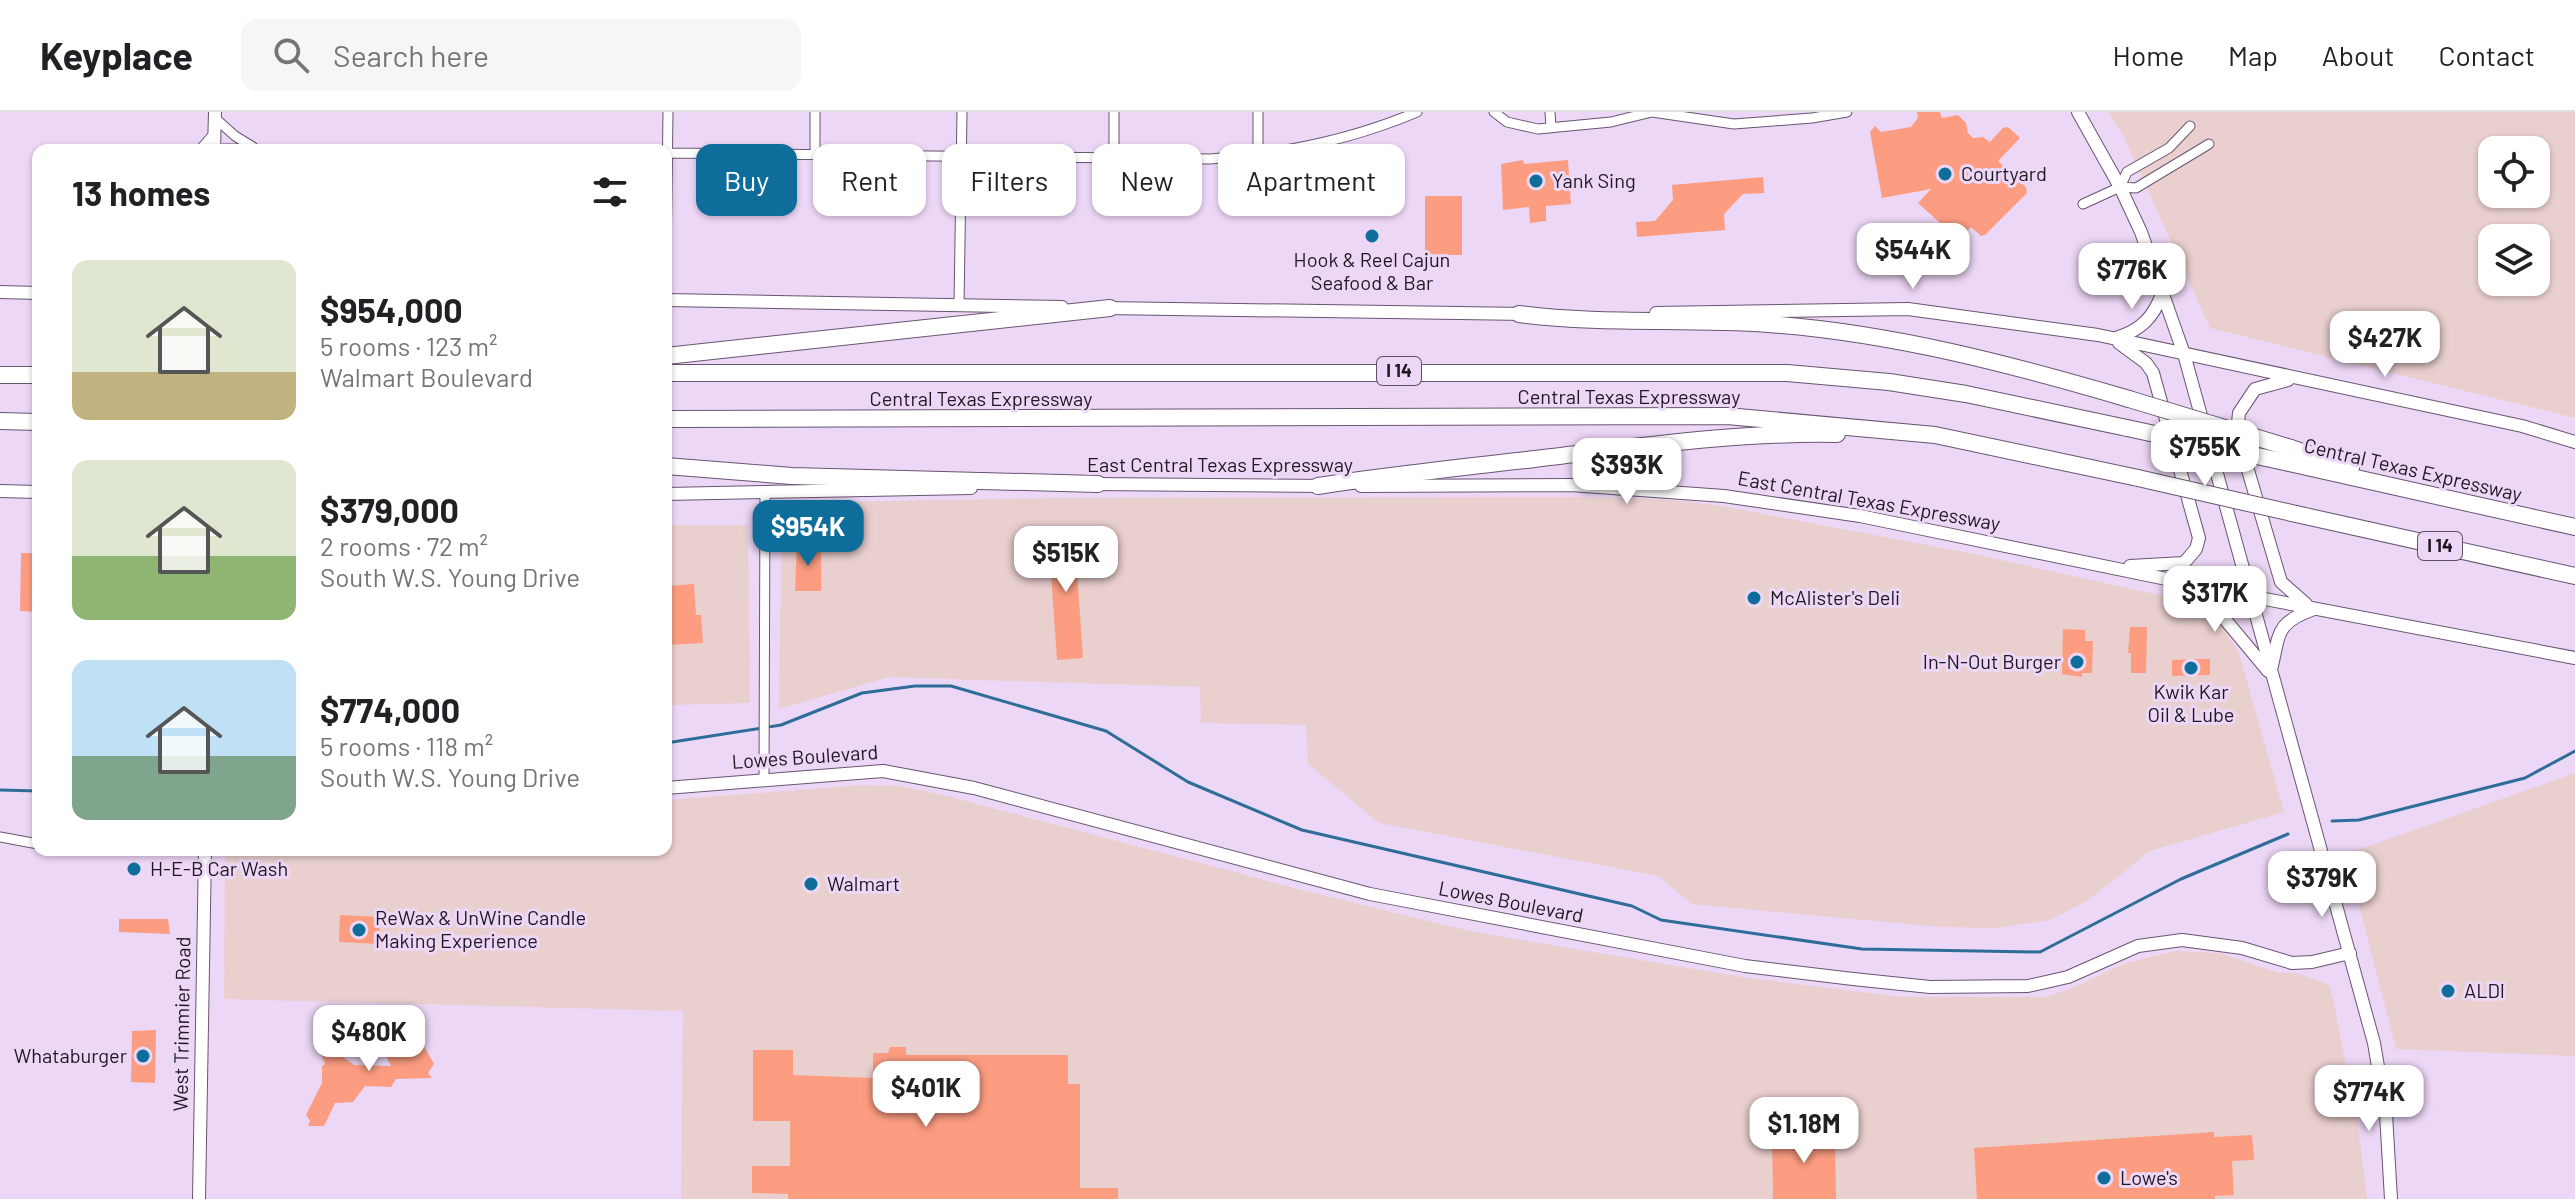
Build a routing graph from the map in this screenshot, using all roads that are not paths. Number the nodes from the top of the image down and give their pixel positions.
1 (668, 112) edge
2 (815, 112) edge
3 (962, 112) edge
4 (1114, 112) edge
5 (1258, 112) edge
6 (1417, 112) edge
7 (1494, 112) edge
8 (1550, 112) edge
9 (1749, 112) edge
10 (1847, 112) edge
11 (2078, 112) edge
12 (215, 115) edge
13 (1812, 115) edge
14 (1618, 116) edge
15 (1753, 123) junction
16 (2190, 126) dead end
17 (1551, 128) junction
18 (219, 144) edge
19 (249, 144) edge
20 (667, 144) edge
21 (815, 144) edge
22 (962, 144) edge
23 (1114, 144) edge
24 (1258, 144) edge
25 (1312, 144) edge
26 (2209, 144) dead end
27 (672, 153) edge
28 (813, 155) edge
29 (2120, 187) junction
30 (2083, 204) dead end
31 (961, 216) edge
32 (0, 292) edge
33 (32, 293) edge
34 (2162, 294) junction
35 (672, 300) edge
36 (959, 305) junction
37 (1110, 308) junction
38 (1519, 314) junction
39 (2113, 339) junction
40 (2184, 354) junction
41 (672, 355) edge
42 (672, 373) edge
43 (0, 375) edge
44 (32, 375) edge
45 (2295, 379) junction
46 (672, 419) edge
47 (0, 421) edge
48 (32, 422) edge
49 (1935, 435) junction
50 (2575, 442) edge
51 (2290, 456) junction
52 (672, 466) edge
53 (1098, 484) junction
54 (1318, 486) junction
55 (0, 491) edge
56 (32, 492) edge
57 (672, 494) edge
58 (765, 494) junction
59 (2575, 527) edge
60 (2103, 566) junction
61 (2575, 576) edge
62 (2169, 580) junction
63 (2249, 596) junction
64 (2314, 608) junction
65 (2575, 658) edge
66 (2271, 675) junction
67 (764, 779) junction
68 (672, 787) edge
69 (0, 837) edge
70 (32, 843) edge
71 (205, 856) edge
72 (2350, 953) junction
73 (199, 1199) edge
74 (2391, 1199) edge

1 - 20 street
2 - 21 street
3 - 22 street
4 - 23 street
5 - 24 street
6 - 25 street
7 - 17 street
8 - 17 street
9 - 15 street
10 - 13 street
11 - 29 main road
12 - 18 main road
12 - 19 street
13 - 15 street
14 - 15 street
14 - 17 street
16 - 29 street
26 - 29 street
27 - 28 street
29 - 30 street
29 - 34 main road
31 - 36 street
32 - 33 main road
34 - 39 main road
34 - 40 main road
35 - 36 main road
36 - 37 main road
37 - 38 main road
37 - 41 highway
38 - 39 main road
38 - 51 highway, bridge
39 - 40 main road
39 - 60 main road
40 - 45 main road
40 - 63 main road
42 - 51 highway, Central Texas Expressway / I 14, bridge
43 - 44 highway
45 - 50 main road
45 - 64 main road
46 - 49 highway, Central Texas Expressway / I 14
47 - 48 highway
49 - 54 highway
49 - 61 highway, Central Texas Expressway / I 14, bridge
51 - 59 highway, Central Texas Expressway / I 14
52 - 53 highway
53 - 54 main road, East Central Texas Expressway
53 - 58 main road, East Central Texas Expressway
54 - 60 main road, East Central Texas Expressway
55 - 56 main road
57 - 58 main road, East Central Texas Expressway
58 - 67 street
60 - 62 main road, East Central Texas Expressway
62 - 63 main road, East Central Texas Expressway
62 - 66 main road
63 - 64 main road, East Central Texas Expressway
63 - 66 main road
64 - 65 main road, East Central Texas Expressway
64 - 66 main road
66 - 72 main road
67 - 68 main road, Lowes Boulevard
67 - 72 main road, Lowes Boulevard
69 - 70 street
71 - 73 main road, West Trimmier Road
72 - 74 main road

